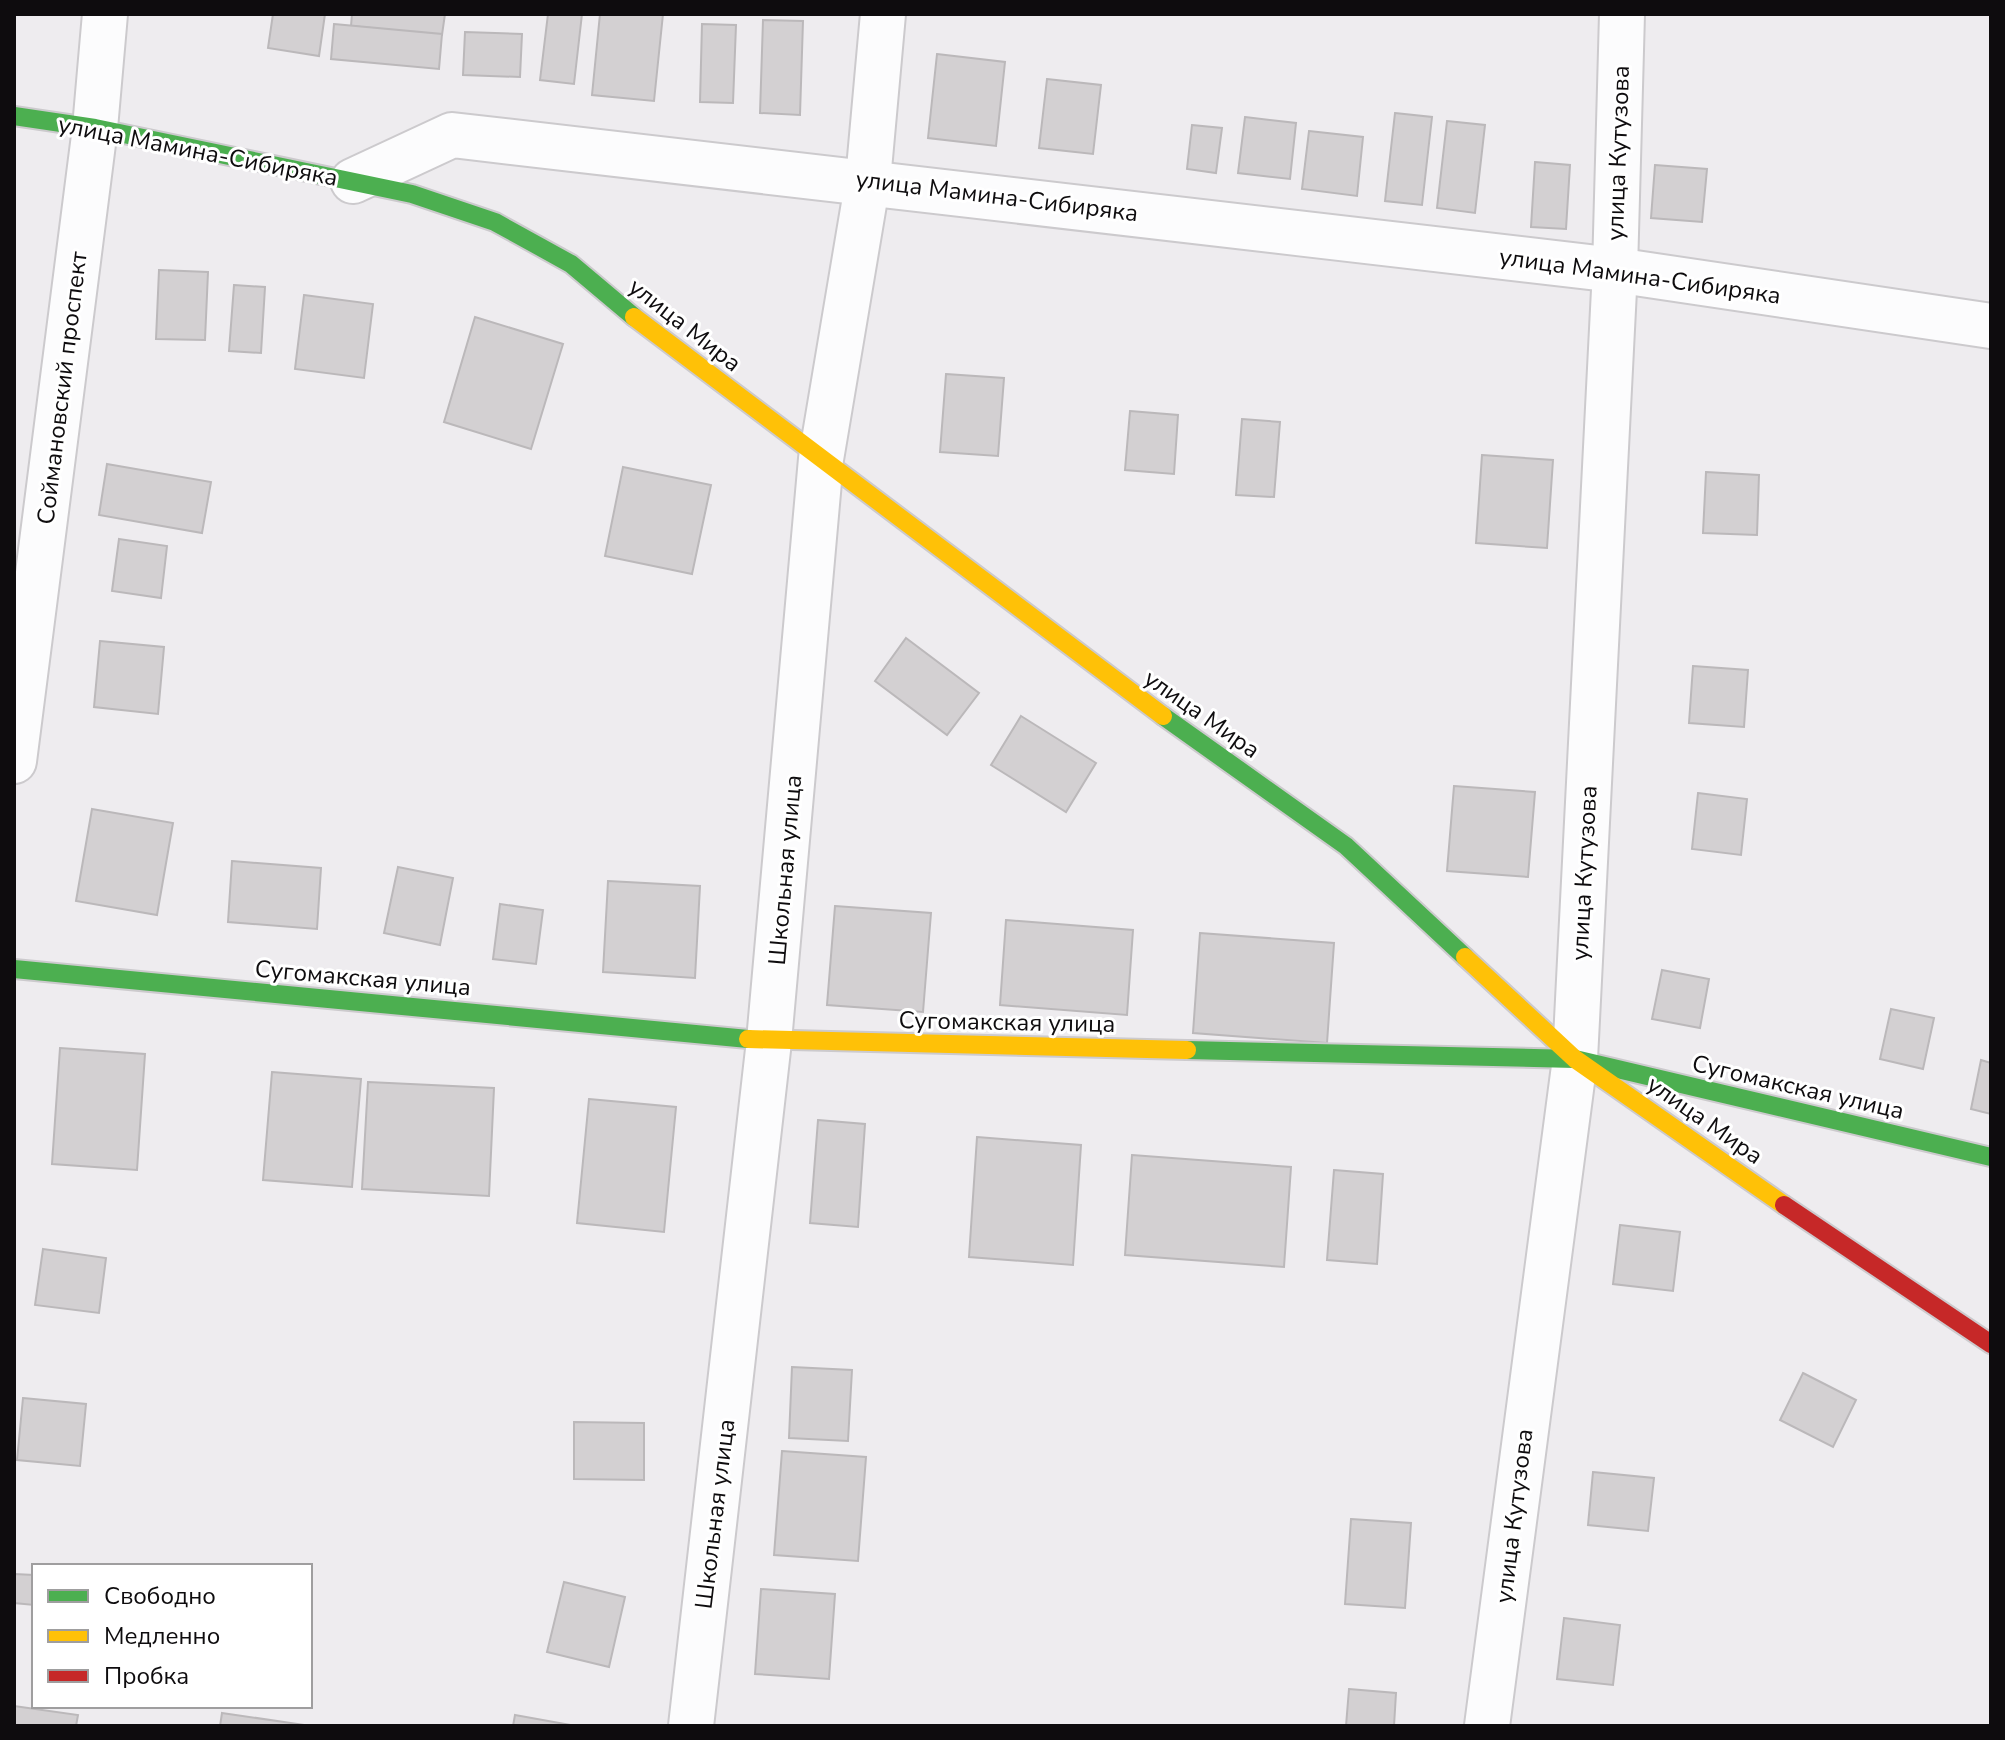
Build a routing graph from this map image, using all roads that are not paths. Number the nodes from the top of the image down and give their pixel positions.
1 (105, 14) edge
2 (883, 14) edge
3 (1622, 14) edge
4 (14, 116) edge
5 (95, 128) junction
6 (868, 180) junction
7 (353, 181) junction
8 (1615, 270) junction
9 (1991, 326) edge
10 (821, 459) junction
11 (14, 761) edge
12 (14, 969) edge
13 (769, 1041) junction
14 (1575, 1059) junction
15 (1991, 1157) edge
16 (1991, 1344) edge
17 (691, 1726) edge
18 (1487, 1726) edge

1 - 5 street, Соймановский проспект
2 - 6 street, Школьная улица
3 - 8 street, улица Кутузова
4 - 5 main road, улица Мамина-Сибиряка
5 - 7 main road, улица Мамина-Сибиряка
5 - 11 street, Соймановский проспект
6 - 7 street, улица Мамина-Сибиряка
6 - 8 street, улица Мамина-Сибиряка
6 - 10 street, Школьная улица
7 - 10 main road, улица Мира
8 - 9 street, улица Мамина-Сибиряка
8 - 14 street, улица Кутузова
10 - 13 street, Школьная улица
10 - 14 main road, улица Мира
12 - 13 main road, Сугомакская улица
13 - 14 main road, Сугомакская улица
13 - 17 street, Школьная улица
14 - 15 main road, Сугомакская улица
14 - 16 main road, улица Мира
14 - 18 street, улица Кутузова

